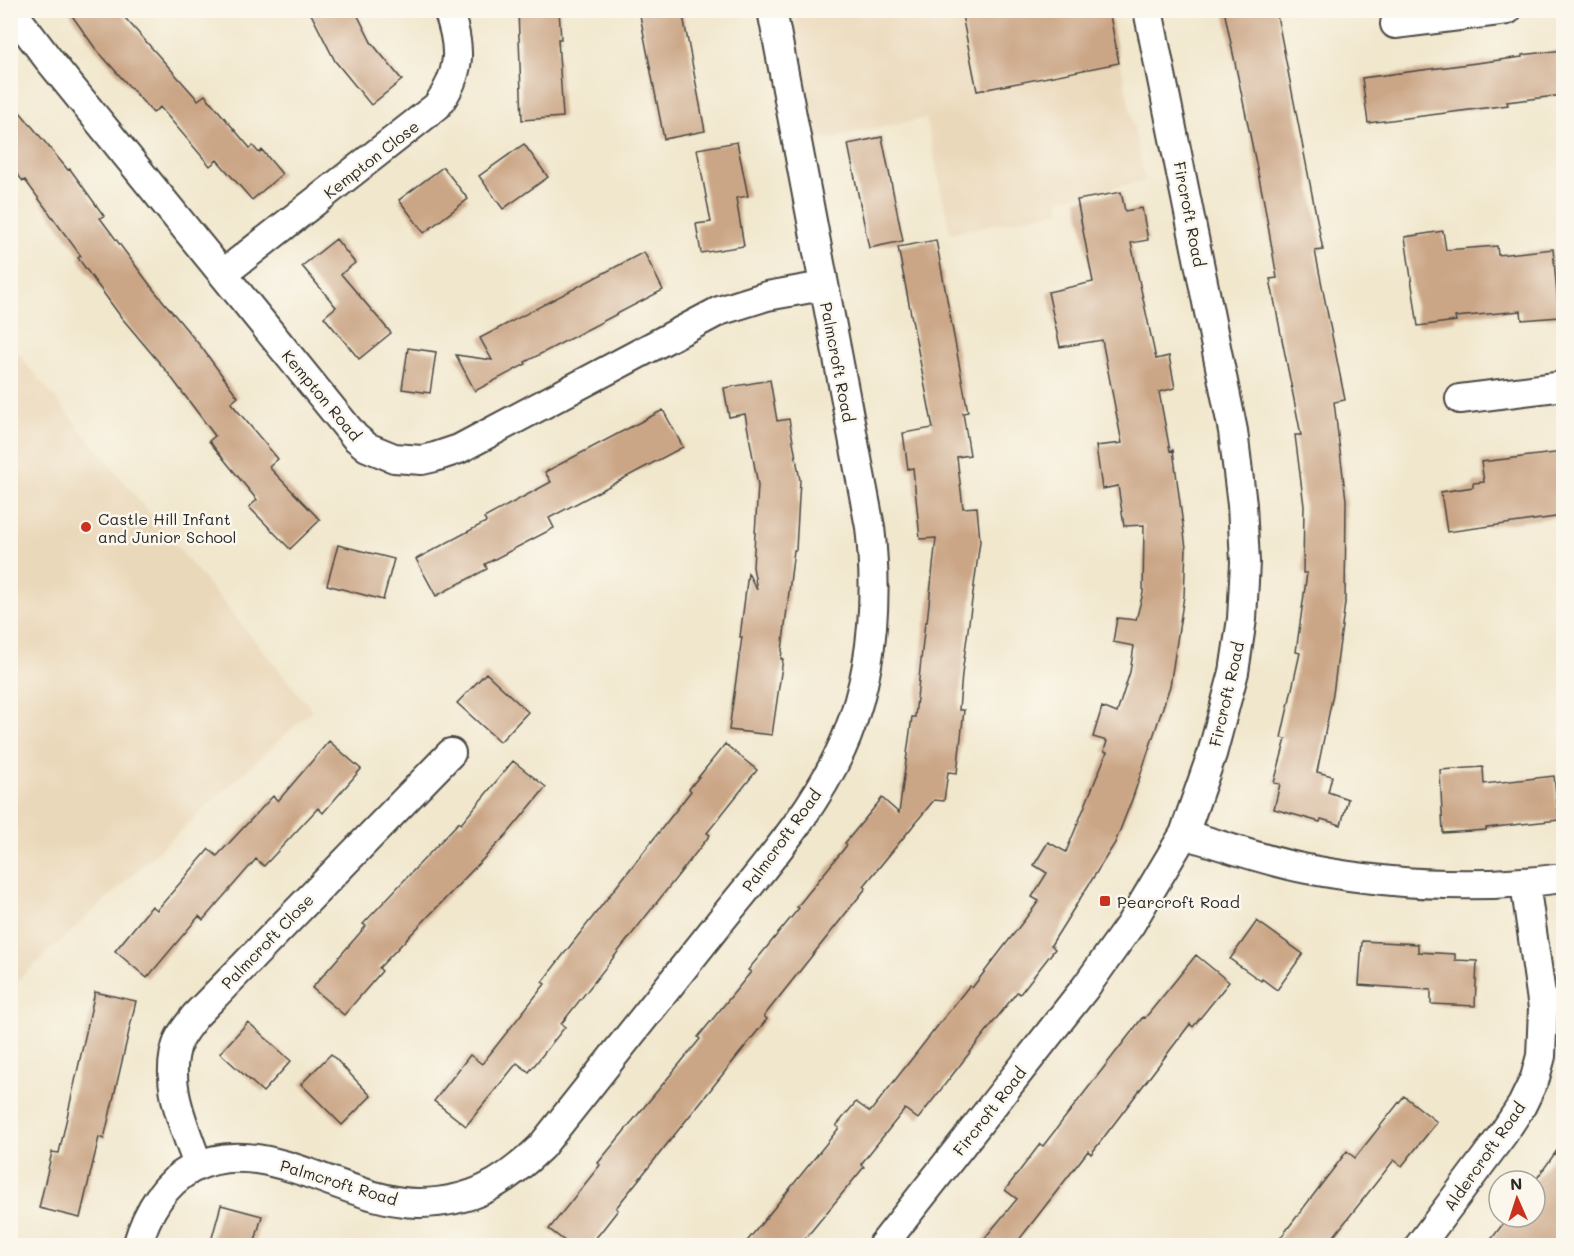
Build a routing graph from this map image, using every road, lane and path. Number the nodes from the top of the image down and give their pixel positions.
1 (11, 10) edge
2 (448, 10) edge
3 (772, 10) edge
4 (1148, 10) edge
5 (1504, 11) edge
6 (1395, 24) dead end
7 (224, 273) junction
8 (823, 286) junction
9 (1563, 386) edge
10 (1460, 399) dead end
11 (451, 753) dead end
12 (1184, 834) junction
13 (1563, 878) edge
14 (1525, 883) junction
15 (198, 1165) junction
16 (137, 1245) edge
17 (882, 1245) edge
18 (1419, 1245) edge

1 - 7 street, Kempton Road
2 - 7 street, Kempton Close
3 - 8 street, Palmcroft Road
4 - 12 street, Fircroft Road
5 - 6 street
7 - 8 street, Kempton Road
8 - 15 street, Palmcroft Road
9 - 10 street
11 - 15 street, Palmcroft Close
12 - 14 street
12 - 17 street, Fircroft Road
13 - 14 street
14 - 18 street, Aldercroft Road
15 - 16 street, Palmcroft Road

